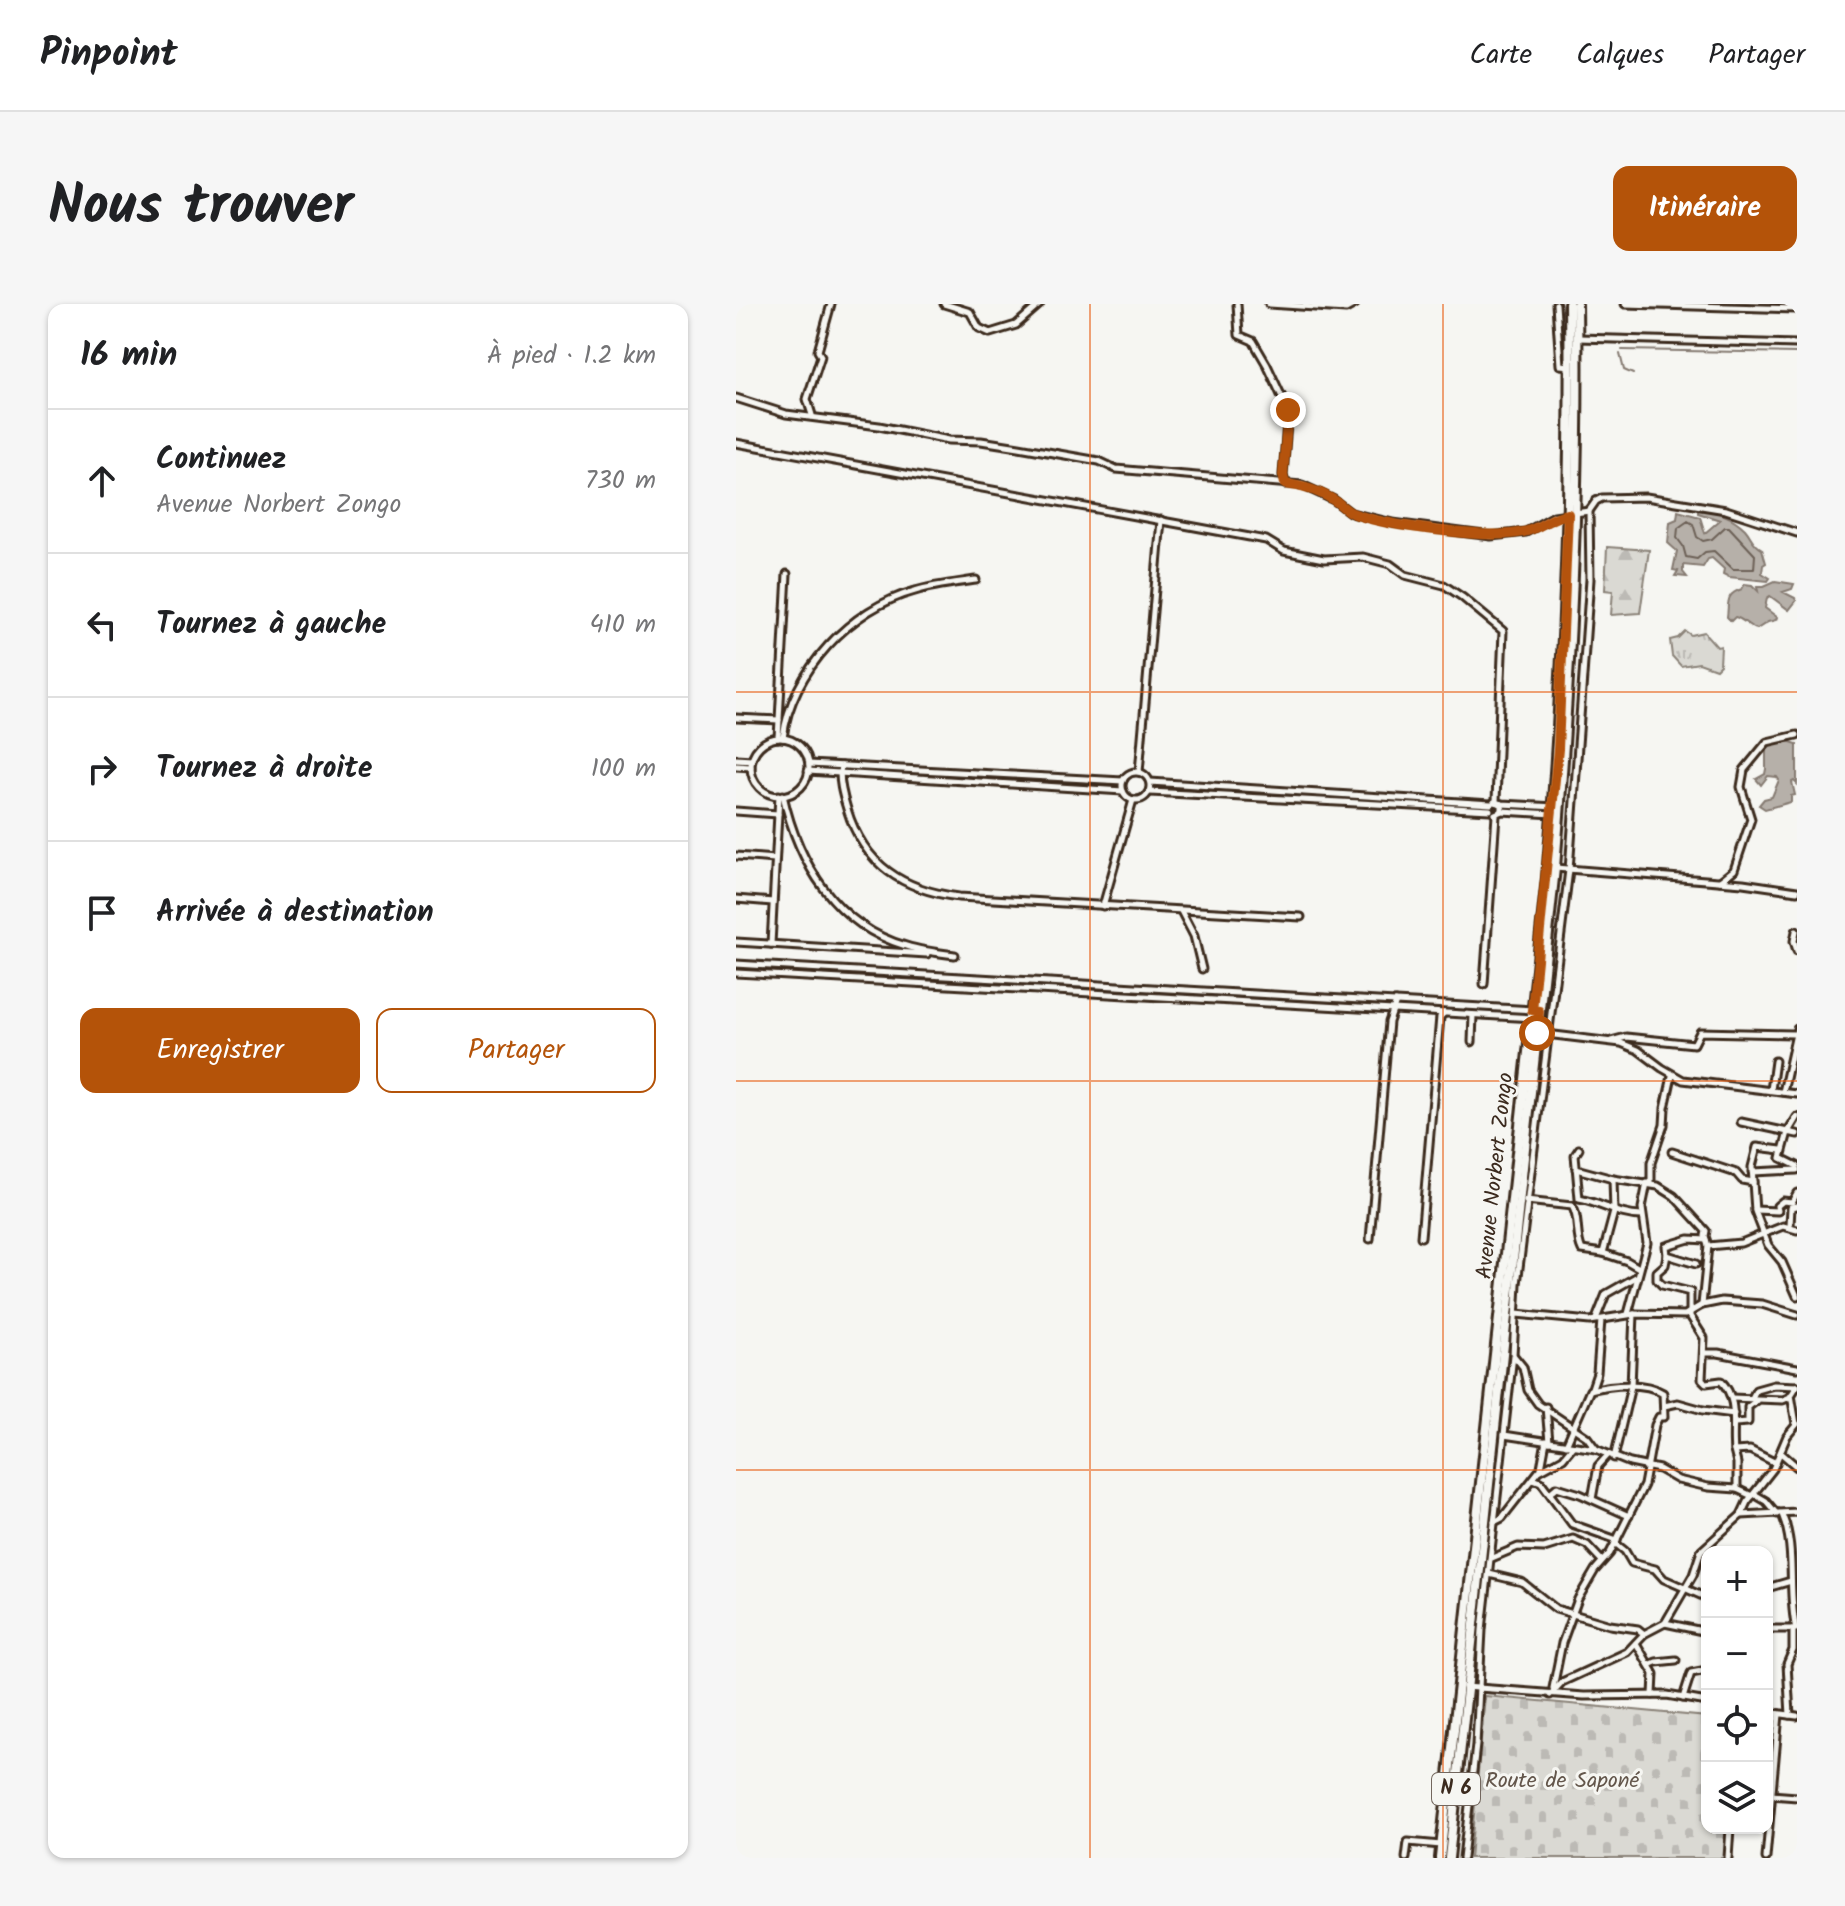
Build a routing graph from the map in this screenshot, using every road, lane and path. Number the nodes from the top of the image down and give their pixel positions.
1 (831, 304) edge
2 (944, 304) edge
3 (1040, 304) edge
4 (1237, 304) edge
5 (1271, 304) edge
6 (1355, 304) edge
7 (1556, 304) edge
8 (1569, 304) edge
9 (1577, 304) edge
10 (1625, 304) edge
11 (1640, 304) edge
12 (1797, 309) edge
13 (1573, 338) junction
14 (1797, 344) edge
15 (1570, 366) junction
16 (736, 398) edge
17 (812, 415) junction
18 (736, 443) edge
19 (1285, 484) junction
20 (1589, 511) junction
21 (1572, 513) junction
22 (1161, 520) junction
23 (1797, 533) edge
24 (787, 574) dead end
25 (976, 580) dead end
26 (736, 718) edge
27 (779, 720) junction
28 (1797, 735) edge
29 (780, 738) junction
30 (736, 759) edge
31 (751, 763) junction
32 (736, 766) edge
33 (809, 768) junction
34 (840, 770) junction
35 (1139, 772) junction
36 (966, 776) junction
37 (1123, 781) junction
38 (1150, 782) junction
39 (1123, 791) junction
40 (1150, 792) junction
41 (781, 795) junction
42 (1307, 796) junction
43 (1133, 800) junction
44 (1496, 807) junction
45 (736, 811) edge
46 (1556, 811) junction
47 (778, 814) junction
48 (736, 856) edge
49 (775, 859) junction
50 (1555, 868) junction
51 (1569, 870) junction
52 (1720, 881) junction
53 (1797, 891) edge
54 (736, 899) edge
55 (773, 902) junction
56 (1103, 906) junction
57 (1181, 910) junction
58 (1301, 917) dead end
59 (1796, 931) edge
60 (736, 942) edge
61 (771, 944) junction
62 (1797, 951) edge
63 (736, 964) edge
64 (1202, 969) dead end
65 (736, 973) edge
66 (1484, 984) dead end
67 (1396, 1002) junction
68 (1454, 1006) junction
69 (1473, 1007) junction
70 (1392, 1010) junction
71 (1444, 1013) junction
72 (1535, 1014) junction
73 (1473, 1015) junction
74 (1796, 1031) edge
75 (1537, 1033) junction
76 (1548, 1034) junction
77 (1611, 1041) junction
78 (1472, 1042) dead end
79 (1775, 1061) dead end
80 (1672, 1075) junction
81 (1771, 1090) junction
82 (1783, 1092) junction
83 (1797, 1094) edge
84 (1797, 1117) edge
85 (1741, 1122) dead end
86 (1788, 1132) junction
87 (1797, 1134) edge
88 (1579, 1149) dead end
89 (1781, 1150) junction
90 (1672, 1152) dead end
91 (1797, 1168) edge
92 (1576, 1169) junction
93 (1752, 1172) junction
94 (1613, 1179) junction
95 (1753, 1182) junction
96 (1649, 1183) junction
97 (1797, 1193) edge
98 (1524, 1201) junction
99 (1797, 1206) edge
100 (1755, 1210) junction
101 (1614, 1212) junction
102 (1642, 1216) junction
103 (1790, 1226) junction
104 (1797, 1230) edge
105 (1763, 1235) junction
106 (1421, 1237) dead end
107 (1370, 1239) dead end
108 (1707, 1243) junction
109 (1603, 1253) junction
110 (1667, 1255) junction
111 (1696, 1264) dead end
112 (1639, 1268) junction
113 (1637, 1277) junction
114 (1797, 1296) edge
115 (1702, 1305) junction
116 (1690, 1313) junction
117 (1512, 1314) junction
118 (1631, 1314) junction
119 (1797, 1315) edge
120 (1598, 1320) junction
121 (1704, 1353) junction
122 (1513, 1355) junction
123 (1797, 1368) edge
124 (1631, 1386) junction
125 (1797, 1386) edge
126 (1591, 1389) junction
127 (1791, 1395) junction
128 (1731, 1398) junction
129 (1754, 1399) junction
130 (1664, 1406) junction
131 (1546, 1407) junction
132 (1734, 1414) junction
133 (1735, 1423) junction
134 (1797, 1424) edge
135 (1574, 1428) junction
136 (1504, 1435) junction
137 (1548, 1442) junction
138 (1569, 1446) junction
139 (1596, 1449) junction
140 (1734, 1451) junction
141 (1781, 1453) junction
142 (1611, 1456) junction
143 (1776, 1463) junction
144 (1646, 1467) junction
145 (1797, 1467) edge
146 (1541, 1469) junction
147 (1533, 1479) junction
148 (1737, 1489) junction
149 (1550, 1494) junction
150 (1753, 1495) junction
151 (1592, 1499) junction
152 (1797, 1512) edge
153 (1779, 1514) junction
154 (1741, 1515) junction
155 (1629, 1516) junction
156 (1494, 1522) junction
157 (1589, 1529) junction
158 (1573, 1539) junction
159 (1794, 1540) edge
160 (1616, 1541) junction
161 (1712, 1546) edge
162 (1491, 1558) junction
163 (1602, 1561) junction
164 (1701, 1561) edge
165 (1489, 1574) junction
166 (1793, 1576) edge
167 (1773, 1585) edge
168 (1684, 1590) junction
169 (1701, 1596) edge
170 (1573, 1613) junction
171 (1665, 1623) junction
172 (1773, 1629) edge
173 (1796, 1629) edge
174 (1701, 1631) edge
175 (1644, 1634) junction
176 (1636, 1643) junction
177 (1676, 1660) dead end
178 (1649, 1665) junction
179 (1701, 1671) edge
180 (1463, 1686) junction
181 (1479, 1689) junction
182 (1552, 1692) junction
183 (1653, 1695) junction
184 (1683, 1698) junction
185 (1701, 1701) edge
186 (1773, 1713) edge
187 (1779, 1714) junction
188 (1794, 1716) edge
189 (1773, 1775) edge
190 (1773, 1795) edge
191 (1797, 1797) edge
192 (1730, 1834) edge
193 (1768, 1834) edge
194 (1442, 1845) junction
195 (1406, 1858) edge
196 (1440, 1858) edge
197 (1449, 1858) edge
198 (1463, 1858) edge
199 (1728, 1858) edge
200 (1766, 1858) edge

1 - 17 street
2 - 3 street
4 - 19 street
5 - 6 street
7 - 15 street
8 - 13 main road, Avenue Norbert Zongo / N 6
9 - 13 main road, Avenue Norbert Zongo / N 6
10 - 11 street
11 - 12 street
13 - 14 street
13 - 15 main road, Avenue Norbert Zongo / N 6
13 - 21 main road, Avenue Norbert Zongo / N 6
15 - 21 main road, Avenue Norbert Zongo / N 6
16 - 17 street
17 - 19 street
18 - 22 street
19 - 21 street
20 - 21 street
20 - 23 street
20 - 51 street
21 - 46 main road, Avenue Norbert Zongo / N 6
22 - 35 street
22 - 44 street
24 - 27 street
25 - 29 street
26 - 27 street
27 - 29 street
28 - 52 street
29 - 31 street
29 - 33 street
30 - 31 street
31 - 32 street
31 - 41 street
33 - 34 street
33 - 41 street
34 - 36 street
34 - 56 street
35 - 37 street
35 - 38 street
36 - 37 street
36 - 39 street
37 - 39 street
38 - 40 street
38 - 42 street
39 - 43 street
40 - 42 street
40 - 43 street
41 - 47 street
41 - 61 street
42 - 44 street
43 - 56 street
44 - 46 street
44 - 66 street
45 - 47 street
46 - 50 main road, Avenue Norbert Zongo / N 6
46 - 72 main road, Avenue Norbert Zongo / N 6
47 - 49 street
48 - 49 street
49 - 55 street
50 - 51 street
50 - 72 main road, Avenue Norbert Zongo / N 6
51 - 52 street
51 - 76 street
52 - 53 street
54 - 55 street
55 - 61 street
56 - 57 street
57 - 58 street
57 - 64 street
59 - 62 street
60 - 61 street
63 - 67 street
65 - 70 street
67 - 68 street
67 - 70 street
68 - 69 street
68 - 71 street
69 - 72 street
69 - 73 street
70 - 71 street
70 - 107 street
71 - 73 street
71 - 106 street
72 - 73 street
72 - 75 main road, Avenue Norbert Zongo / N 6
72 - 180 main road, Avenue Norbert Zongo / N 6
73 - 78 street
74 - 77 street
74 - 82 street
75 - 76 street
75 - 98 main road, Avenue Norbert Zongo / N 6
76 - 77 street
76 - 98 street
77 - 80 street
79 - 81 street
80 - 81 street
80 - 96 street
81 - 82 street
82 - 83 street
84 - 86 street
85 - 86 street
86 - 87 street
86 - 89 street
88 - 92 street
89 - 91 street
89 - 93 street
90 - 95 street
91 - 93 street
92 - 94 street
92 - 101 street
93 - 95 street
94 - 96 street
94 - 101 street
95 - 100 street
96 - 102 street
96 - 108 street
97 - 100 street
98 - 109 street
98 - 117 main road, Avenue Norbert Zongo / N 6
99 - 103 street
100 - 105 street
101 - 102 street
101 - 109 street
102 - 112 street
103 - 104 street
103 - 105 street
105 - 108 street
105 - 114 street
108 - 110 street
108 - 115 street
109 - 112 street
110 - 111 street
110 - 116 street
112 - 113 street
113 - 118 street
113 - 120 street
115 - 116 street
115 - 119 street
116 - 118 street
116 - 121 street
117 - 120 street
117 - 122 street
117 - 180 main road, Avenue Norbert Zongo / N 6
118 - 120 street
118 - 124 street
120 - 126 street
121 - 123 street
121 - 128 street
122 - 131 street
122 - 136 street
124 - 126 street
124 - 130 street
124 - 142 street
125 - 127 street
125 - 129 street
126 - 135 street
127 - 129 street
127 - 134 street
128 - 129 street
128 - 132 street
129 - 133 street
130 - 132 street
130 - 144 street
131 - 135 street
131 - 137 street
132 - 133 street
133 - 140 street
134 - 141 street
135 - 138 street
135 - 139 street
136 - 137 street
136 - 156 street
137 - 138 street
137 - 146 street
138 - 139 street
138 - 146 street
139 - 142 street
140 - 143 street
140 - 148 street
141 - 143 street
141 - 145 street
142 - 144 street
142 - 151 street
143 - 150 street
144 - 148 street
144 - 155 street
146 - 147 street
147 - 149 street
147 - 156 street
148 - 150 street
149 - 151 street
149 - 157 street
150 - 153 street
150 - 154 street
151 - 155 street
152 - 153 street
153 - 154 street
153 - 159 street
154 - 161 street
155 - 160 street
156 - 162 street
157 - 158 street
157 - 160 street
158 - 162 street
158 - 163 street
159 - 166 street
160 - 163 street
160 - 168 street
162 - 165 street
163 - 170 street
164 - 168 street
165 - 170 street
165 - 181 street
166 - 167 street
166 - 173 street
168 - 169 street
168 - 171 street
170 - 175 street
170 - 182 street
171 - 174 street
171 - 175 street
172 - 173 street
173 - 188 street
175 - 176 street
176 - 178 street
176 - 182 street
177 - 178 street
178 - 183 street
179 - 184 street
180 - 181 street
180 - 194 main road, Avenue Norbert Zongo / N 6
180 - 197 main road, N 6
181 - 182 street
181 - 198 street
182 - 183 street
183 - 184 street
184 - 185 street
186 - 187 street
187 - 188 street
187 - 189 street
190 - 191 street
192 - 199 street
193 - 200 street
194 - 195 street
194 - 196 main road, Avenue Norbert Zongo / N 6

